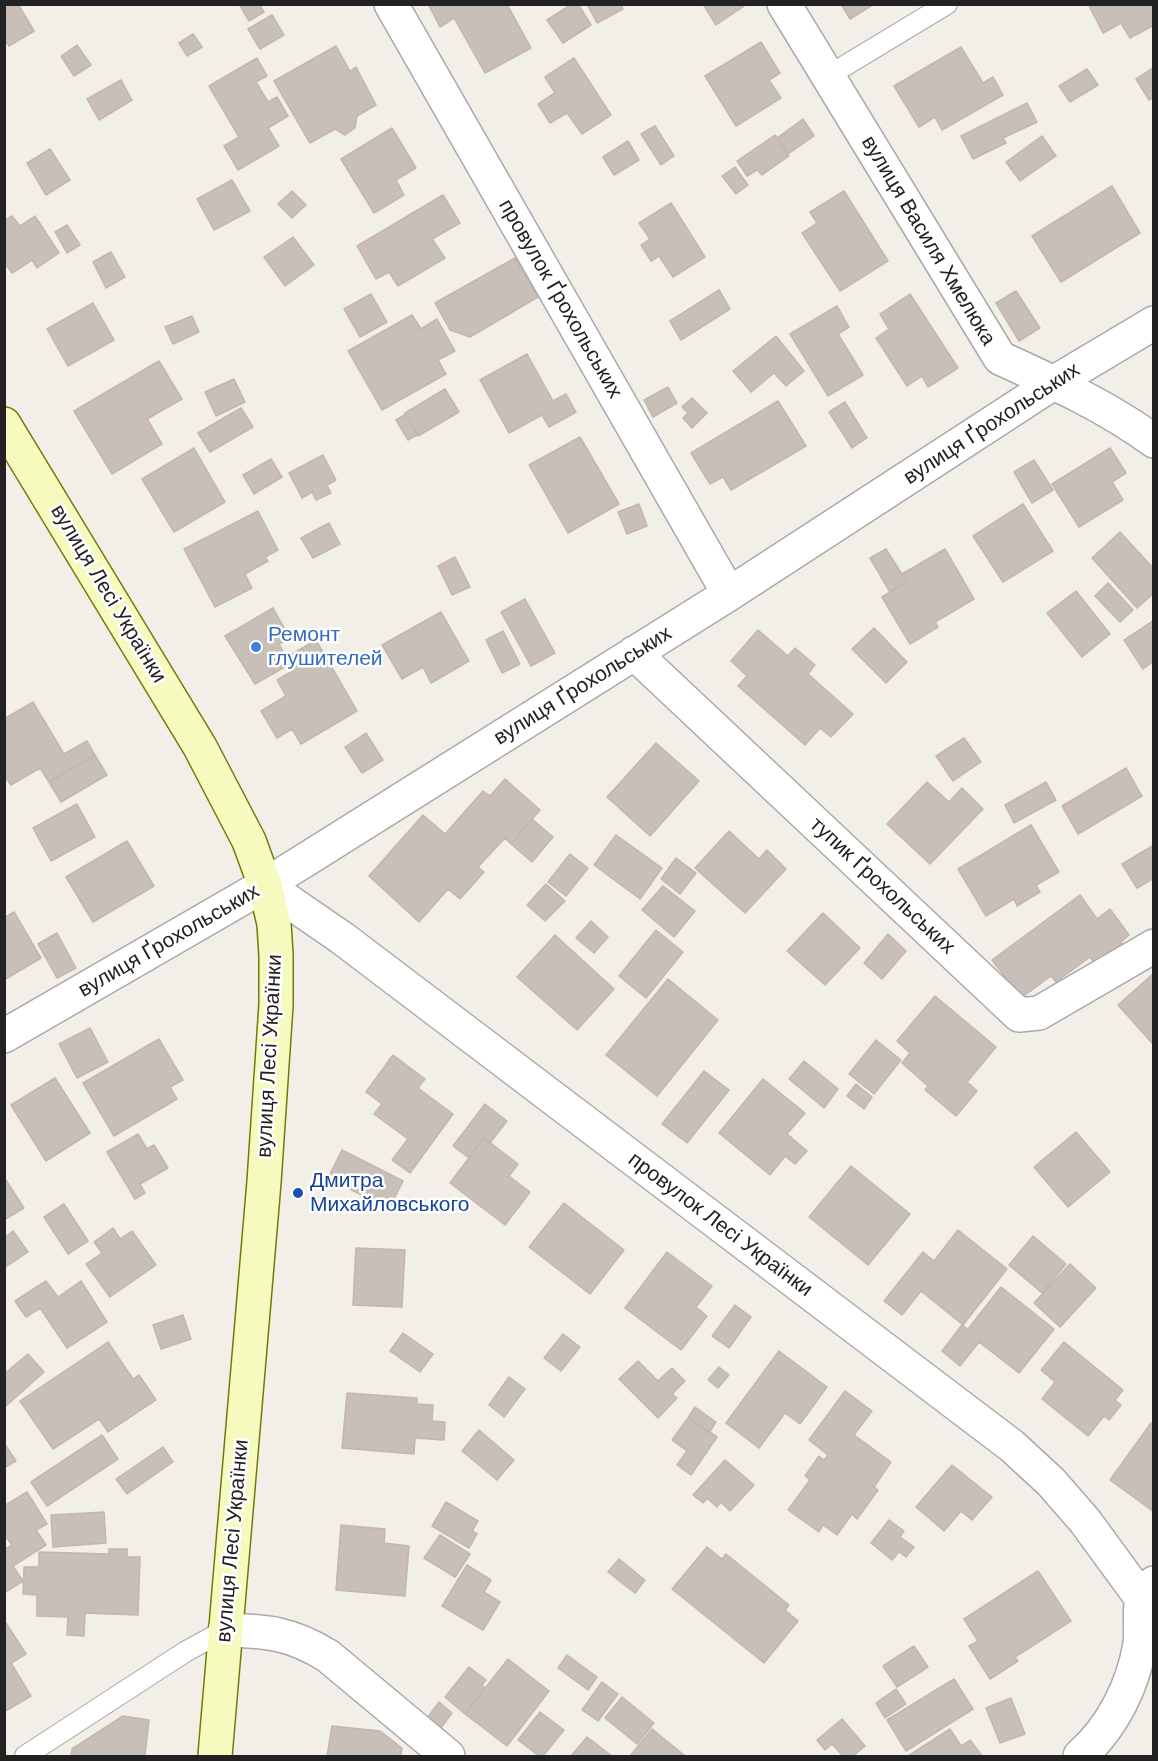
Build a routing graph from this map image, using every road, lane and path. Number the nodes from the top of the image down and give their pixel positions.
1 (391, 4) edge
2 (784, 4) edge
3 (947, 4) edge
4 (828, 76) junction
5 (1154, 323) edge
6 (1054, 382) junction
7 (4, 424) edge
8 (1154, 441) edge
9 (729, 594) junction
10 (634, 653) junction
11 (266, 885) junction
12 (1154, 946) edge
13 (4, 1036) edge
14 (1148, 1591) edge
15 (225, 1630) junction
16 (24, 1756) edge
17 (214, 1756) edge
18 (448, 1756) edge
19 (1080, 1756) edge

1 - 9 street, провулок Ґрохольських
2 - 4 street, вулиця Василя Хмелюка
3 - 4 lane
4 - 6 street, вулиця Василя Хмелюка
5 - 6 street, вулиця Ґрохольських
6 - 8 street, вулиця Василя Хмелюка
6 - 9 street, вулиця Ґрохольських
7 - 11 main road, вулиця Лесі Українки
9 - 10 street, вулиця Ґрохольських
10 - 11 street, вулиця Ґрохольських
10 - 12 street, тупик Ґрохольських
11 - 13 street, вулиця Ґрохольських
11 - 14 street, провулок Лесі Українки
11 - 15 main road, вулиця Лесі Українки
14 - 19 street
15 - 16 lane
15 - 17 main road, вулиця Лесі Українки
15 - 18 street

